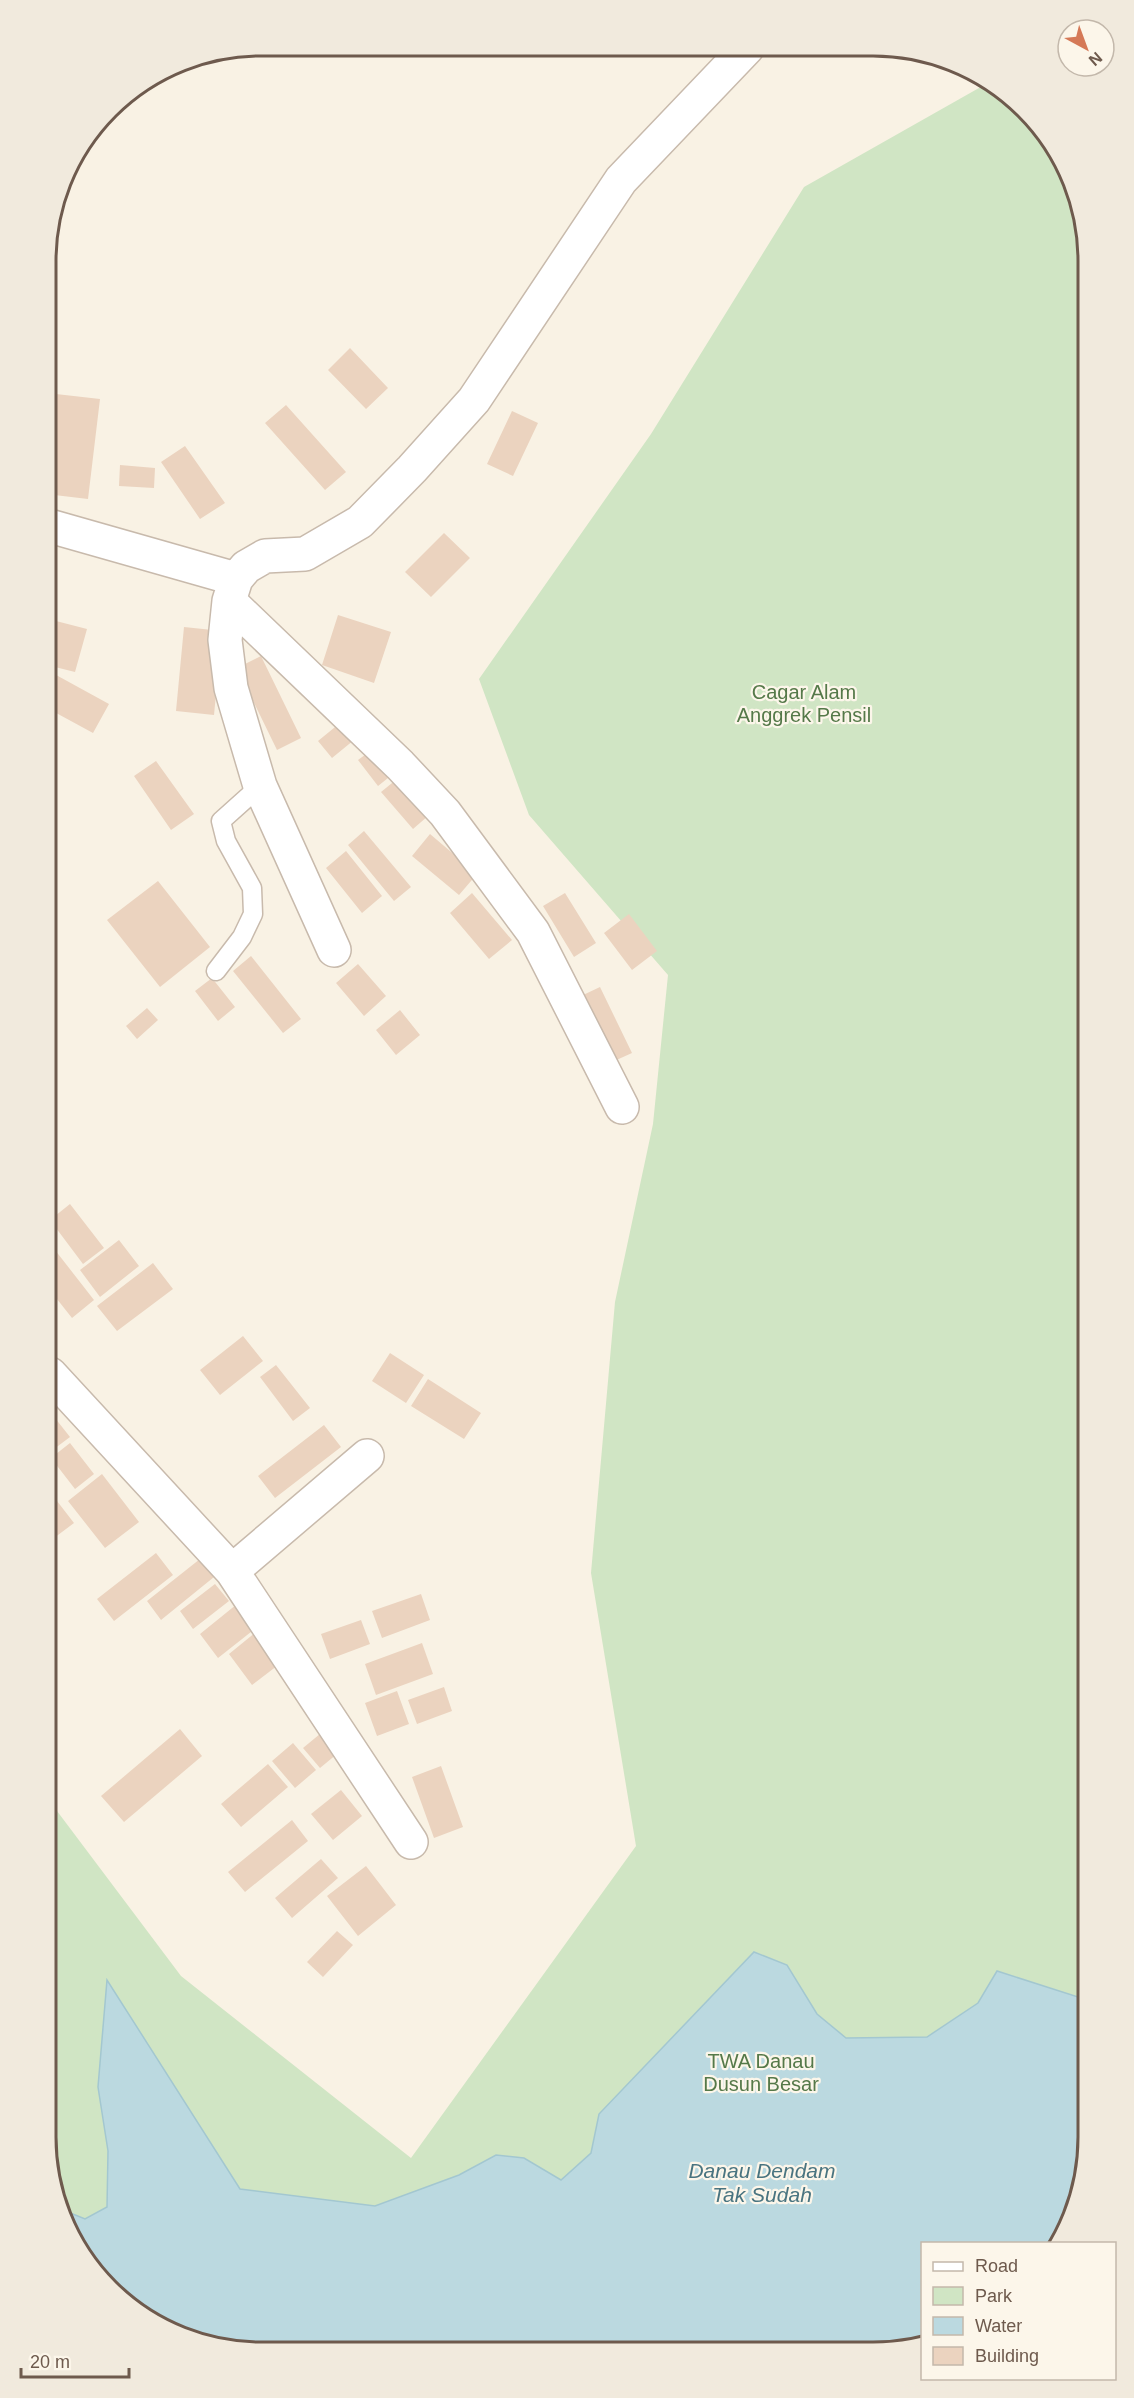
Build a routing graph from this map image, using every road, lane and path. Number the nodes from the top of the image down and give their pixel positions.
1 (739, 56) edge
2 (56, 528) edge
3 (232, 590) junction
4 (260, 786) junction
5 (334, 951) dead end
6 (216, 972) dead end
7 (622, 1107) dead end
8 (56, 1380) edge
9 (367, 1455) dead end
10 (232, 1571) junction
11 (411, 1842) dead end

1 - 3 street
2 - 3 street
3 - 4 street
3 - 7 street
4 - 5 street
4 - 6 lane
8 - 10 street
9 - 10 street
10 - 11 street

